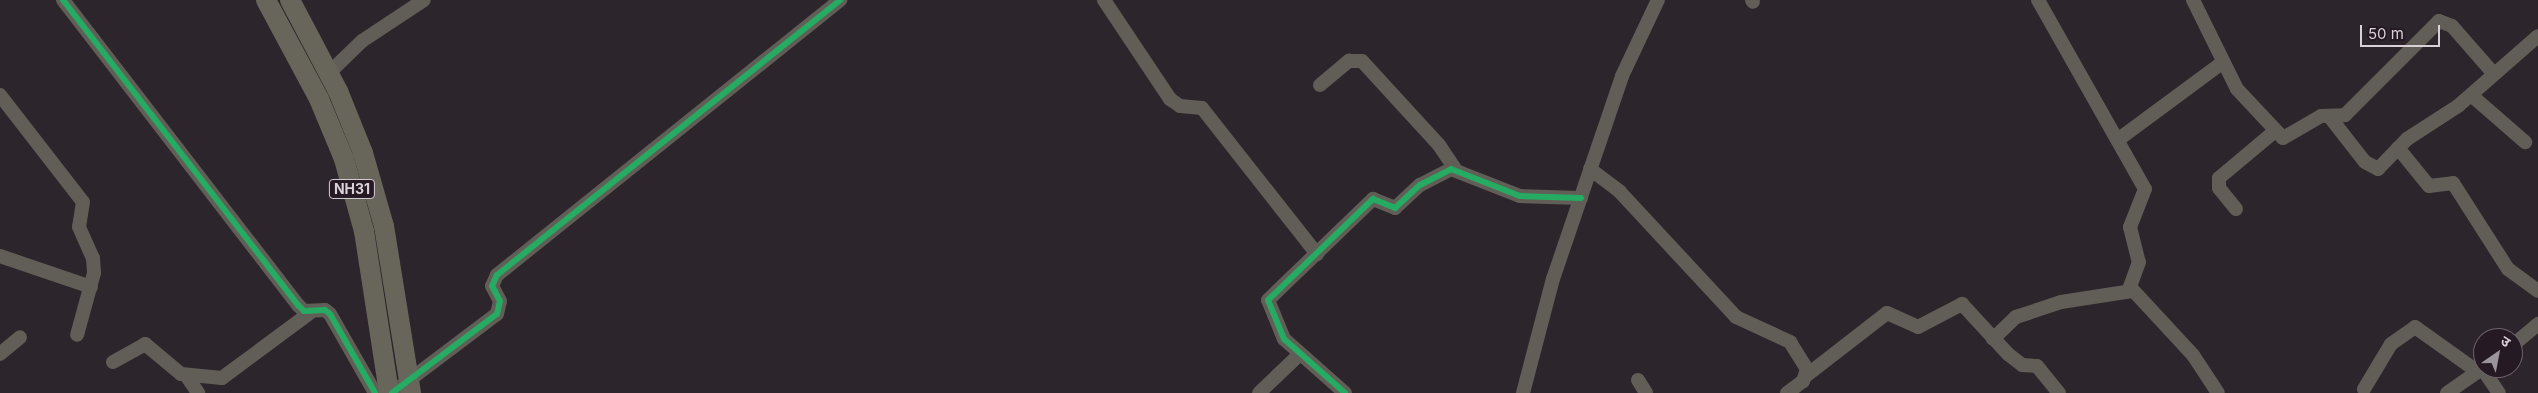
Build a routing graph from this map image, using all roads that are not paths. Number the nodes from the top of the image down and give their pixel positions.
1 (63, 0) edge
2 (266, 0) edge
3 (290, 0) edge
4 (424, 0) edge
5 (840, 0) edge
6 (1104, 0) edge
7 (1658, 0) edge
8 (2038, 0) edge
9 (2193, 0) edge
10 (2538, 36) edge
11 (2223, 62) junction
12 (329, 73) junction
13 (2493, 73) junction
14 (1320, 85) dead end
15 (0, 95) edge
16 (2471, 95) junction
17 (2330, 116) junction
18 (2275, 131) junction
19 (2119, 139) junction
20 (2525, 142) dead end
21 (2398, 148) junction
22 (1455, 169) junction
23 (1590, 169) junction
24 (1581, 198) junction
25 (2236, 209) dead end
26 (1317, 254) junction
27 (0, 256) edge
28 (91, 286) junction
29 (2132, 291) junction
30 (2538, 291) edge
31 (310, 312) junction
32 (2538, 324) edge
33 (77, 335) dead end
34 (20, 337) dead end
35 (2523, 337) edge
36 (1993, 339) junction
37 (0, 354) edge
38 (1300, 354) junction
39 (113, 362) dead end
40 (2473, 364) edge
41 (186, 375) junction
42 (1806, 375) junction
43 (2473, 375) edge
44 (2488, 378) edge
45 (1638, 380) dead end
46 (410, 386) edge
47 (2364, 392) edge
48 (198, 393) edge
49 (375, 393) edge
50 (391, 393) edge
51 (1259, 393) edge
52 (1345, 393) edge
53 (1523, 393) edge
54 (1646, 393) edge
55 (1788, 393) edge
56 (2059, 393) edge
57 (2218, 393) edge
58 (2447, 393) edge
59 (2499, 393) edge

1 - 31 street
2 - 50 highway, NH31
3 - 12 highway, NH31
4 - 12 street
5 - 46 street
6 - 26 street
7 - 23 street
8 - 19 street
9 - 11 street
10 - 13 street
11 - 18 street
11 - 19 street
12 - 46 highway, NH31
13 - 16 street
13 - 17 street
14 - 22 street
15 - 28 street
16 - 20 street
16 - 21 street
17 - 18 street
17 - 21 street
18 - 25 street
19 - 29 street
21 - 30 street
22 - 24 street
22 - 26 street
23 - 24 street
23 - 42 street
24 - 53 street
26 - 38 street
27 - 28 street
28 - 33 street
29 - 36 street
29 - 57 street
31 - 41 street
31 - 49 street
32 - 35 street
34 - 37 street
36 - 42 street
36 - 56 street
38 - 51 street
38 - 52 street
39 - 41 street
40 - 47 street
41 - 48 street
42 - 55 street
43 - 58 street
44 - 59 street
45 - 54 street
46 - 50 street

